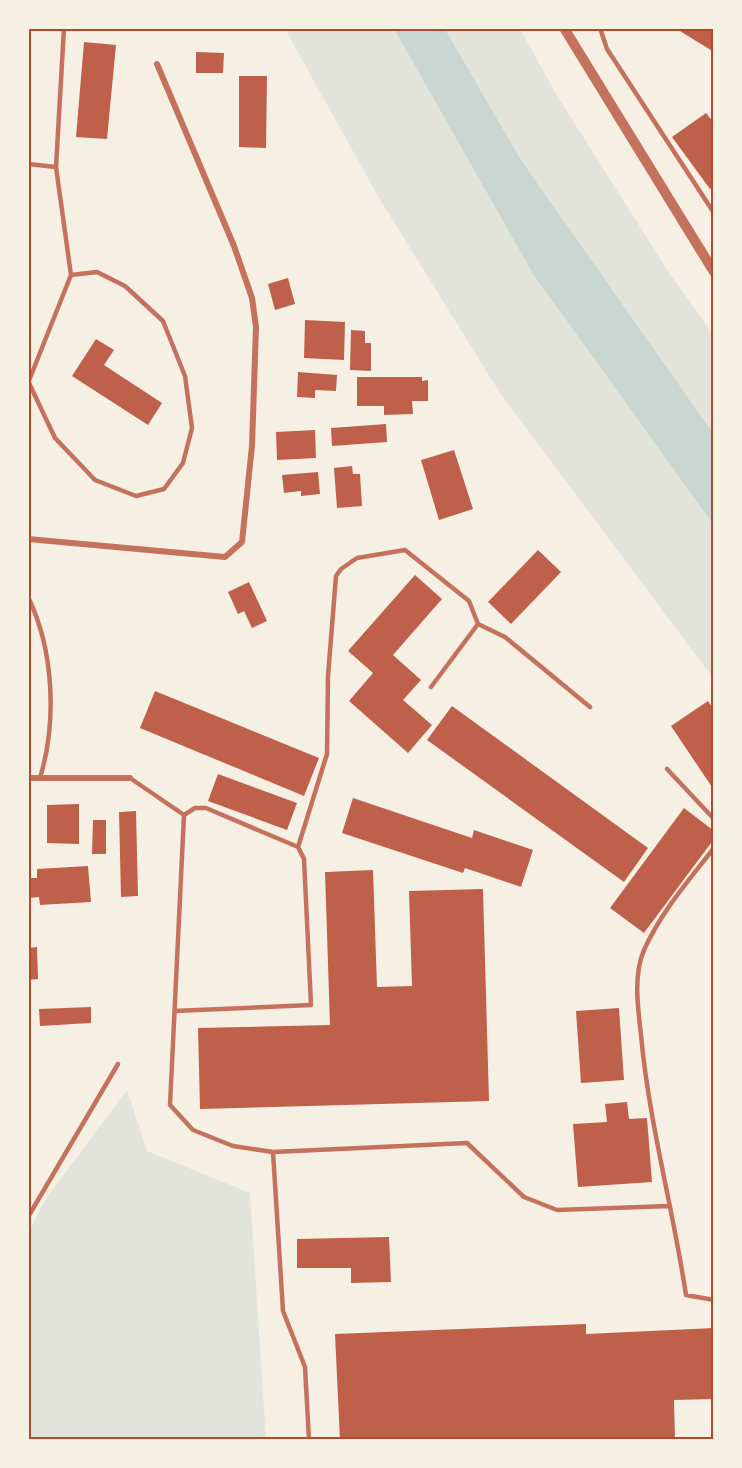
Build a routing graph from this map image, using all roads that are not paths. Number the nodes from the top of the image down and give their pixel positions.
1 (64, 28) edge
2 (564, 28) edge
3 (600, 28) edge
4 (157, 64) dead end
5 (28, 164) edge
6 (56, 166) junction
7 (714, 213) edge
8 (710, 259) edge
9 (714, 272) edge
10 (71, 275) junction
11 (29, 383) edge
12 (28, 539) edge
13 (28, 597) edge
14 (478, 624) junction
15 (431, 687) dead end
16 (590, 707) dead end
17 (667, 769) dead end
18 (28, 778) edge
19 (40, 778) junction
20 (130, 778) joint
21 (184, 815) junction
22 (714, 819) edge
23 (298, 847) junction
24 (714, 848) edge
25 (175, 1011) junction
26 (118, 1064) dead end
27 (273, 1152) junction
28 (669, 1206) junction
29 (28, 1216) edge
30 (714, 1300) edge
31 (309, 1440) edge

1 - 6 lane
2 - 8 street
3 - 7 lane
4 - 12 street
5 - 6 lane
6 - 10 lane
8 - 9 street
10 - 11 lane
10 - 11 lane
13 - 19 lane
14 - 15 lane
14 - 16 lane
14 - 23 lane
17 - 22 lane
18 - 19 street
19 - 20 street
20 - 21 lane
21 - 23 lane
21 - 25 lane
23 - 25 lane
24 - 28 lane
25 - 27 lane
26 - 29 lane
27 - 28 lane
27 - 31 lane
28 - 30 lane

